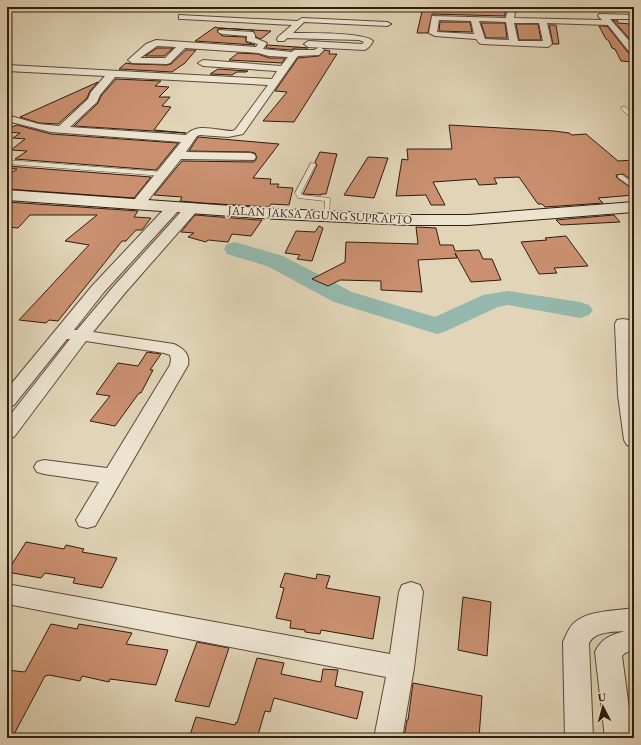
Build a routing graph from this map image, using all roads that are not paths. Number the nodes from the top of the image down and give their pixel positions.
1 (512, 7) edge
2 (614, 8) edge
3 (601, 15) junction
4 (182, 17) dead end
5 (468, 17) junction
6 (620, 17) junction
7 (634, 17) edge
8 (435, 18) junction
9 (510, 20) junction
10 (542, 21) junction
11 (593, 22) junction
12 (610, 23) junction
13 (387, 24) dead end
14 (296, 25) junction
15 (476, 28) junction
16 (376, 30) dead end
17 (210, 31) dead end
18 (285, 35) junction
19 (479, 37) junction
20 (274, 42) junction
21 (514, 43) junction
22 (184, 44) junction
23 (260, 47) junction
24 (320, 50) dead end
25 (634, 52) edge
26 (294, 55) junction
27 (203, 63) dead end
28 (7, 68) edge
29 (284, 69) junction
30 (112, 74) junction
31 (275, 82) junction
32 (624, 108) dead end
33 (634, 115) edge
34 (7, 118) edge
35 (61, 130) junction
36 (192, 135) junction
37 (176, 155) junction
38 (250, 158) dead end
39 (7, 162) edge
40 (312, 164) dead end
41 (163, 174) junction
42 (620, 176) dead end
43 (634, 187) edge
44 (7, 194) edge
45 (136, 205) junction
46 (174, 207) junction
47 (634, 207) edge
48 (192, 208) junction
49 (327, 217) junction
50 (140, 244) junction
51 (158, 246) junction
52 (623, 324) dead end
53 (62, 333) junction
54 (81, 336) junction
55 (631, 395) edge
56 (7, 401) edge
57 (7, 432) edge
58 (634, 440) edge
59 (44, 467) dead end
60 (112, 476) junction
61 (87, 520) dead end
62 (411, 592) dead end
63 (7, 594) edge
64 (634, 619) edge
65 (634, 639) edge
66 (401, 668) junction
67 (388, 738) edge
68 (578, 738) edge
69 (619, 738) edge

1 - 9 street
2 - 6 street
3 - 6 street
3 - 11 street
3 - 12 street
4 - 14 street
5 - 8 street
5 - 9 street
5 - 15 street
6 - 7 street
8 - 15 street
8 - 19 street
9 - 10 street
9 - 21 street
10 - 11 street
10 - 21 street
11 - 12 street
12 - 25 street
13 - 14 street
14 - 16 street
14 - 18 street
15 - 19 street
17 - 23 street
18 - 20 street
18 - 20 street
19 - 21 street
20 - 23 street
22 - 22 street
22 - 23 street
23 - 26 street
24 - 26 street
26 - 29 street
27 - 29 street
28 - 30 street
29 - 31 street
30 - 31 street
30 - 35 street
31 - 36 street
32 - 33 lane
34 - 35 street
35 - 36 street
36 - 37 street
37 - 38 street
37 - 41 street
39 - 41 lane
40 - 49 lane
41 - 45 street
42 - 43 lane
44 - 45 main road, JALAN JAKSA AGUNG SUPRAPTO
45 - 46 main road, JALAN JAKSA AGUNG SUPRAPTO
46 - 48 main road, JALAN JAKSA AGUNG SUPRAPTO
46 - 50 street
47 - 49 main road, JALAN JAKSA AGUNG SUPRAPTO
48 - 49 main road, JALAN JAKSA AGUNG SUPRAPTO
48 - 51 street
50 - 51 street
50 - 53 street
51 - 54 street
52 - 55 street
53 - 54 street
53 - 56 street
54 - 57 street
54 - 60 street
55 - 58 street
59 - 60 street
60 - 61 street
62 - 66 street
63 - 66 street
64 - 68 street
65 - 69 street
66 - 67 street

